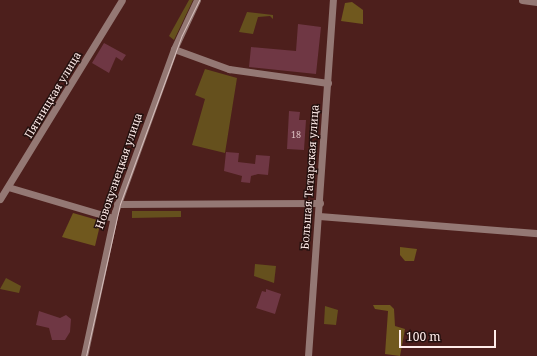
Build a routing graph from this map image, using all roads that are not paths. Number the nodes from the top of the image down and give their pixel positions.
1 (122, 0) edge
2 (197, 0) edge
3 (333, 0) edge
4 (522, 0) edge
5 (537, 2) edge
6 (174, 49) junction
7 (328, 83) junction
8 (8, 187) junction
9 (0, 199) edge
10 (320, 203) junction
11 (117, 204) junction
12 (319, 216) junction
13 (113, 218) junction
14 (537, 233) edge
15 (84, 356) edge
16 (308, 356) edge

1 - 8 street, Пятницкая улица
2 - 6 street, Новокузнецкая улица
3 - 7 street, Большая Татарская улица
4 - 5 street
6 - 7 street
6 - 11 street, Новокузнецкая улица
7 - 10 street, Большая Татарская улица
8 - 9 street, Пятницкая улица
8 - 13 street
10 - 11 street
10 - 12 street, Большая Татарская улица
11 - 13 street, Новокузнецкая улица
12 - 14 street
12 - 16 street, Большая Татарская улица
13 - 15 street, Новокузнецкая улица

